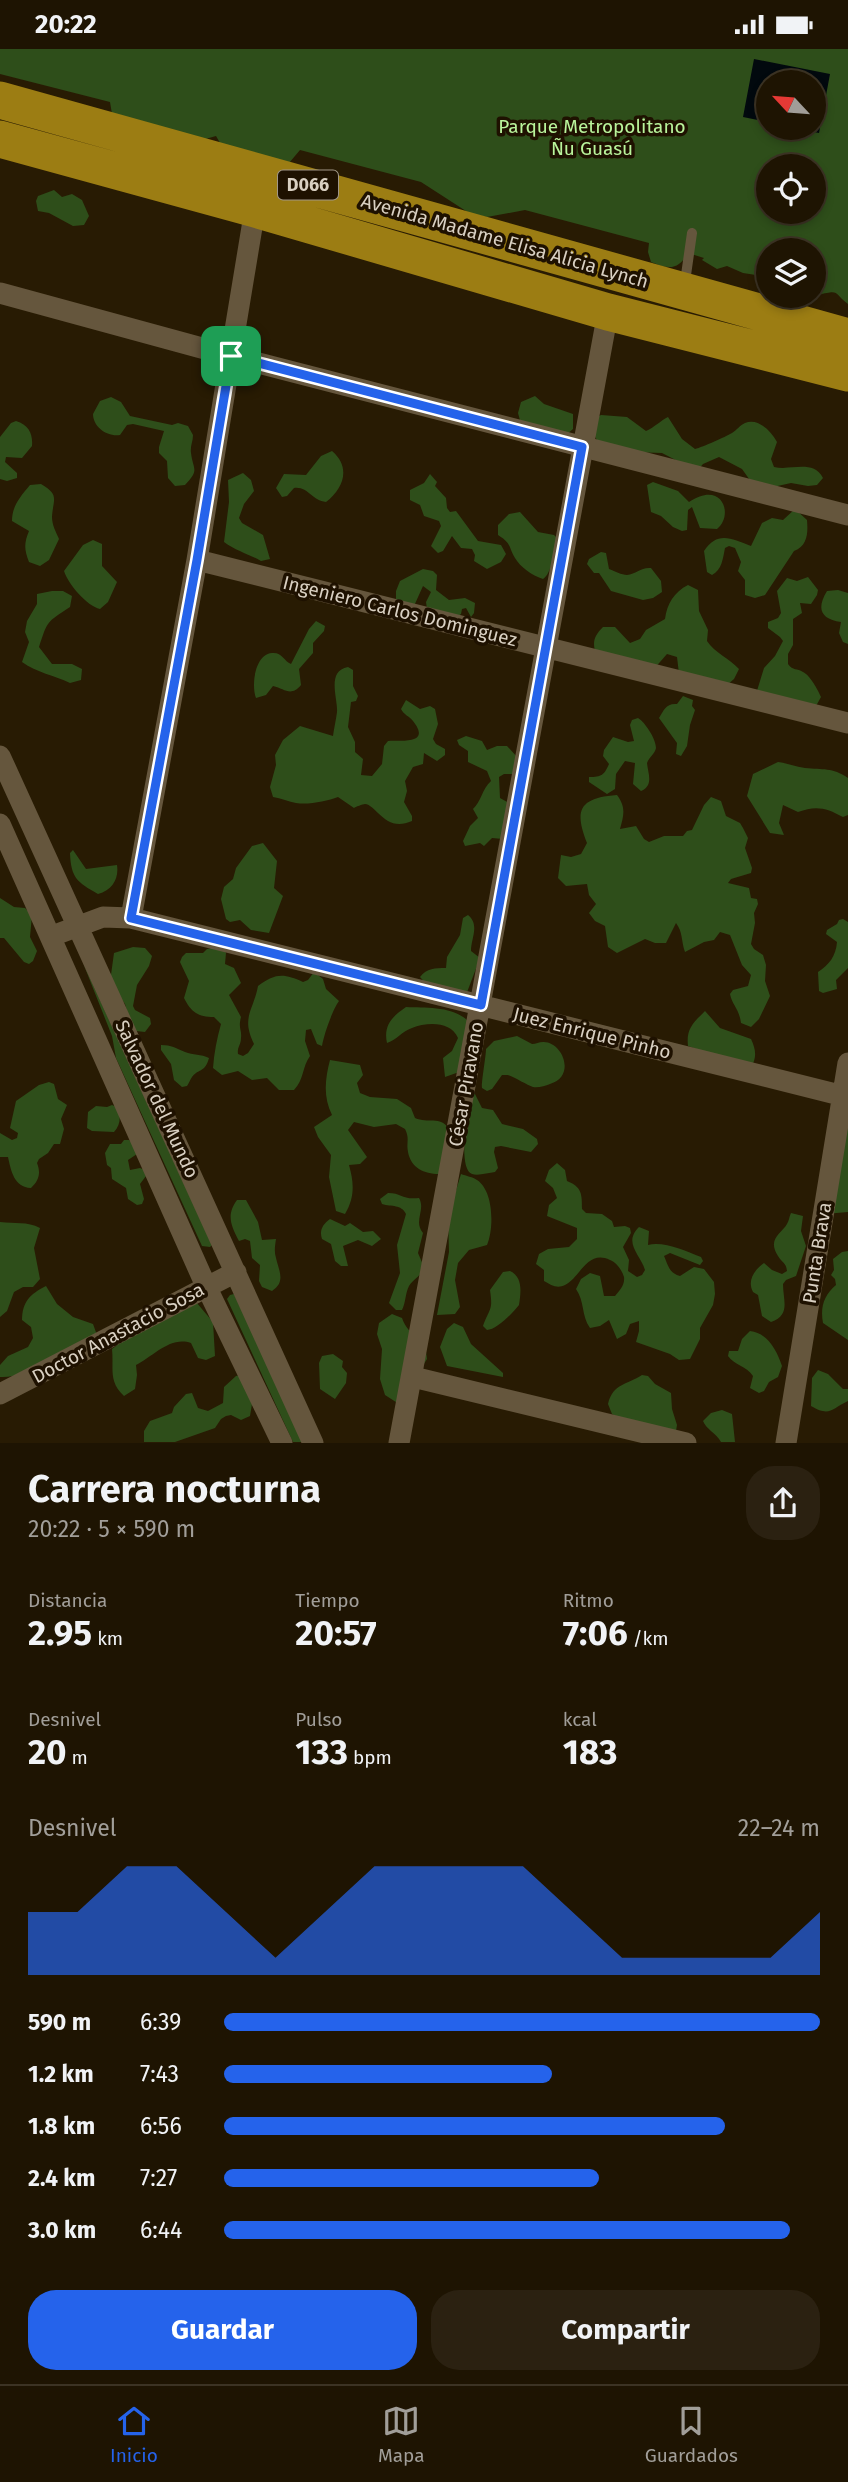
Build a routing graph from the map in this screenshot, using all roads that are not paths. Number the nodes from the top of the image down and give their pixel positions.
1 (0, 100) edge
2 (0, 139) edge
3 (255, 209) junction
4 (692, 233) dead end
5 (615, 274) junction
6 (685, 275) junction
7 (0, 293) edge
8 (608, 312) junction
9 (848, 317) edge
10 (848, 337) edge
11 (231, 356) junction
12 (848, 373) edge
13 (848, 393) edge
14 (582, 447) junction
15 (848, 515) edge
16 (197, 560) junction
17 (545, 648) junction
18 (848, 723) edge
19 (0, 756) edge
20 (0, 824) edge
21 (43, 852) junction
22 (9, 867) edge
23 (131, 918) junction
24 (78, 926) junction
25 (52, 936) junction
26 (481, 1005) junction
27 (848, 1063) edge
28 (846, 1096) edge
29 (236, 1272) junction
30 (206, 1286) junction
31 (413, 1377) junction
32 (0, 1394) edge
33 (282, 1443) edge
34 (313, 1443) edge
35 (399, 1443) edge
36 (686, 1443) edge
37 (786, 1443) edge

1 - 5 highway, Avenida Madame Elisa Alicia Lynch / D066
2 - 3 highway, Avenida Madame Elisa Alicia Lynch / D066
3 - 8 highway, Avenida Madame Elisa Alicia Lynch / D066
3 - 11 street
4 - 6 lane
5 - 6 highway
5 - 10 highway, Avenida Madame Elisa Alicia Lynch / D066
6 - 9 highway
7 - 11 street
8 - 12 highway, Avenida Madame Elisa Alicia Lynch / D066
8 - 13 highway
8 - 14 street, César Piravano
11 - 14 street
11 - 16 street
14 - 15 street
14 - 17 street, César Piravano
16 - 17 street, Ingeniero Carlos Dominguez
16 - 23 street
17 - 18 street, Ingeniero Carlos Dominguez
17 - 26 street, César Piravano
19 - 21 street, Salvador del Mundo
20 - 22 street, Salvador del Mundo
21 - 22 street
21 - 24 street, Salvador del Mundo
22 - 25 street, Salvador del Mundo
23 - 24 street, Juez Enrique Pinho
23 - 26 street, Juez Enrique Pinho
24 - 25 street, Juez Enrique Pinho
24 - 29 street, Salvador del Mundo
25 - 30 street, Salvador del Mundo
26 - 28 street, Juez Enrique Pinho
26 - 31 street, César Piravano
27 - 28 street, Punta Brava
28 - 37 street, Punta Brava
29 - 30 street, Doctor Anastacio Sosa
29 - 34 street, Salvador del Mundo
30 - 32 street, Doctor Anastacio Sosa
30 - 33 street, Salvador del Mundo
31 - 35 street, César Piravano
31 - 36 street

